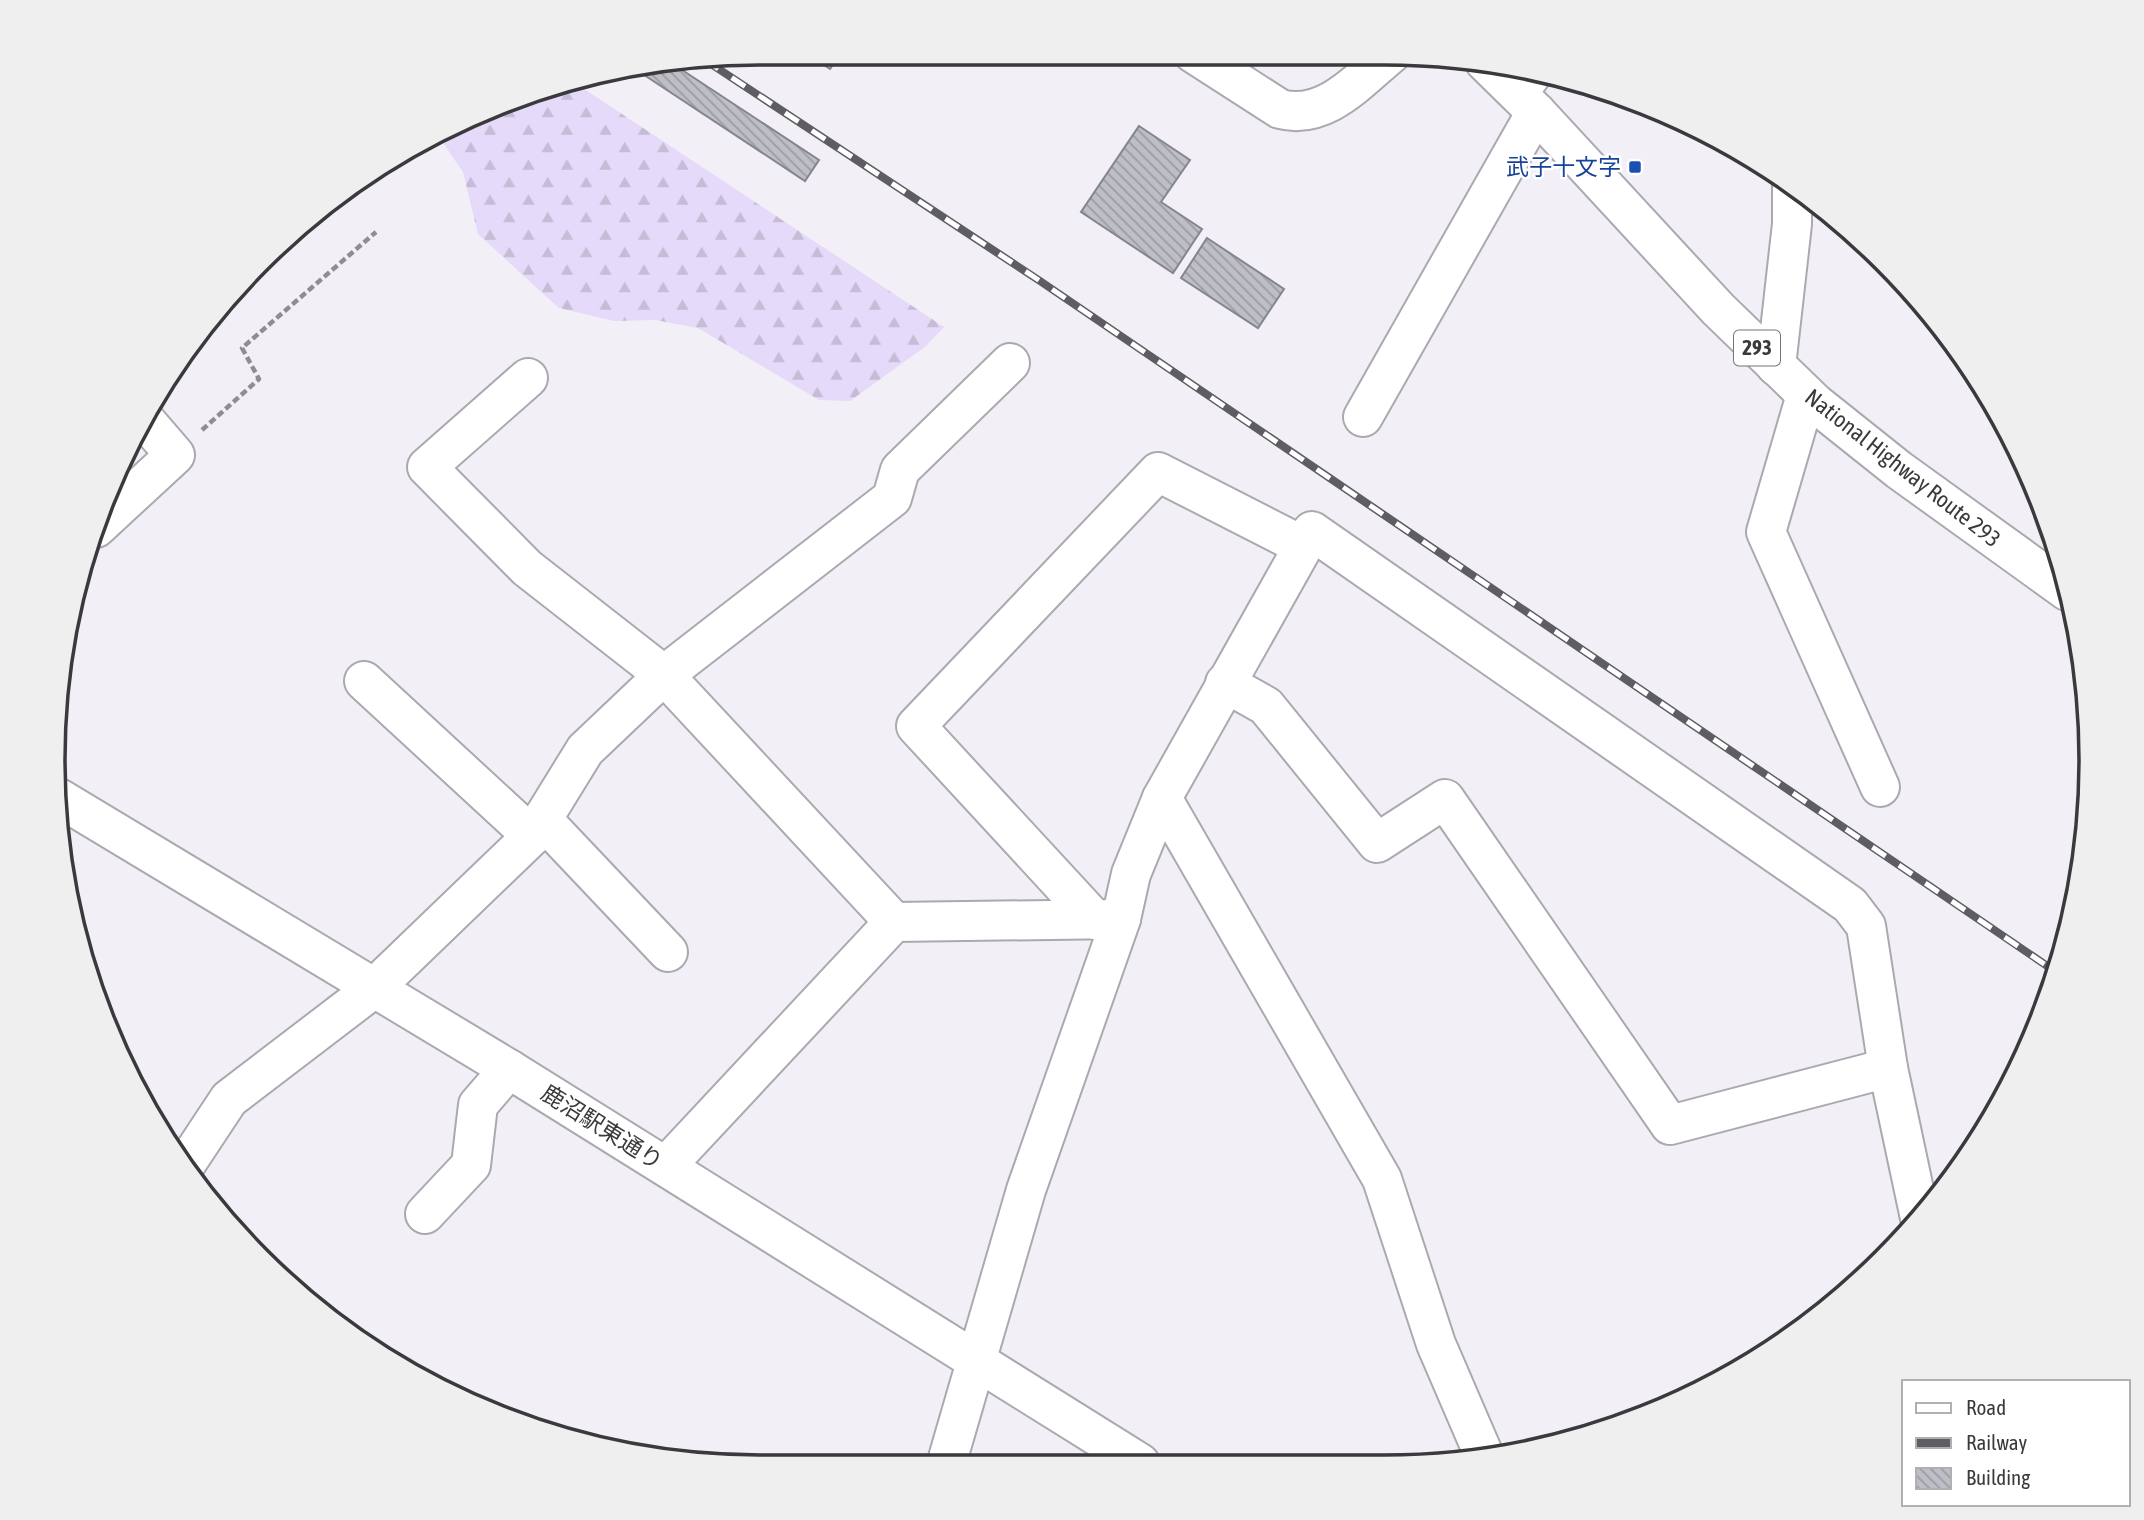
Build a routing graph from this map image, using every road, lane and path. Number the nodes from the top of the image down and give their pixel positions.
1 (1214, 65) edge
2 (1377, 65) edge
3 (1507, 76) edge
4 (1530, 91) edge
5 (1791, 197) edge
6 (376, 232) dead end
7 (1010, 363) dead end
8 (1776, 366) junction
9 (528, 378) dead end
10 (1806, 395) junction
11 (1363, 417) dead end
12 (150, 426) edge
13 (175, 455) junction
14 (110, 515) edge
15 (1303, 546) junction
16 (2057, 584) edge
17 (664, 675) junction
18 (364, 681) dead end
19 (1225, 683) junction
20 (1880, 788) dead end
21 (1162, 798) junction
22 (66, 802) edge
23 (537, 827) junction
24 (1108, 919) junction
25 (894, 922) junction
26 (668, 952) dead end
27 (373, 989) junction
28 (1888, 1068) junction
29 (509, 1069) junction
30 (191, 1158) edge
31 (666, 1166) junction
32 (1917, 1206) edge
33 (425, 1214) dead end
34 (975, 1359) junction
35 (1481, 1448) edge
36 (956, 1455) edge
37 (1127, 1455) edge

1 - 2 main road
3 - 4 main road, National Highway Route 293 / 293
4 - 8 main road, National Highway Route 293 / 293
4 - 11 main road
5 - 8 main road
6 - 13 path
7 - 17 main road
8 - 10 main road, National Highway Route 293 / 293
9 - 17 main road
10 - 16 main road, National Highway Route 293 / 293
10 - 20 main road
12 - 13 main road
13 - 14 main road
15 - 19 main road
15 - 24 main road
15 - 28 main road
17 - 23 main road
17 - 25 main road
18 - 23 main road
19 - 21 main road
19 - 28 main road
21 - 24 main road
21 - 35 main road
22 - 27 main road, 鹿沼駅東通り
23 - 26 main road
23 - 27 main road
24 - 25 main road
24 - 34 main road
25 - 31 main road
27 - 29 main road, 鹿沼駅東通り
27 - 30 main road
28 - 32 main road
29 - 31 main road, 鹿沼駅東通り
29 - 33 main road
31 - 34 main road, 鹿沼駅東通り
34 - 36 main road
34 - 37 main road, 鹿沼駅東通り

